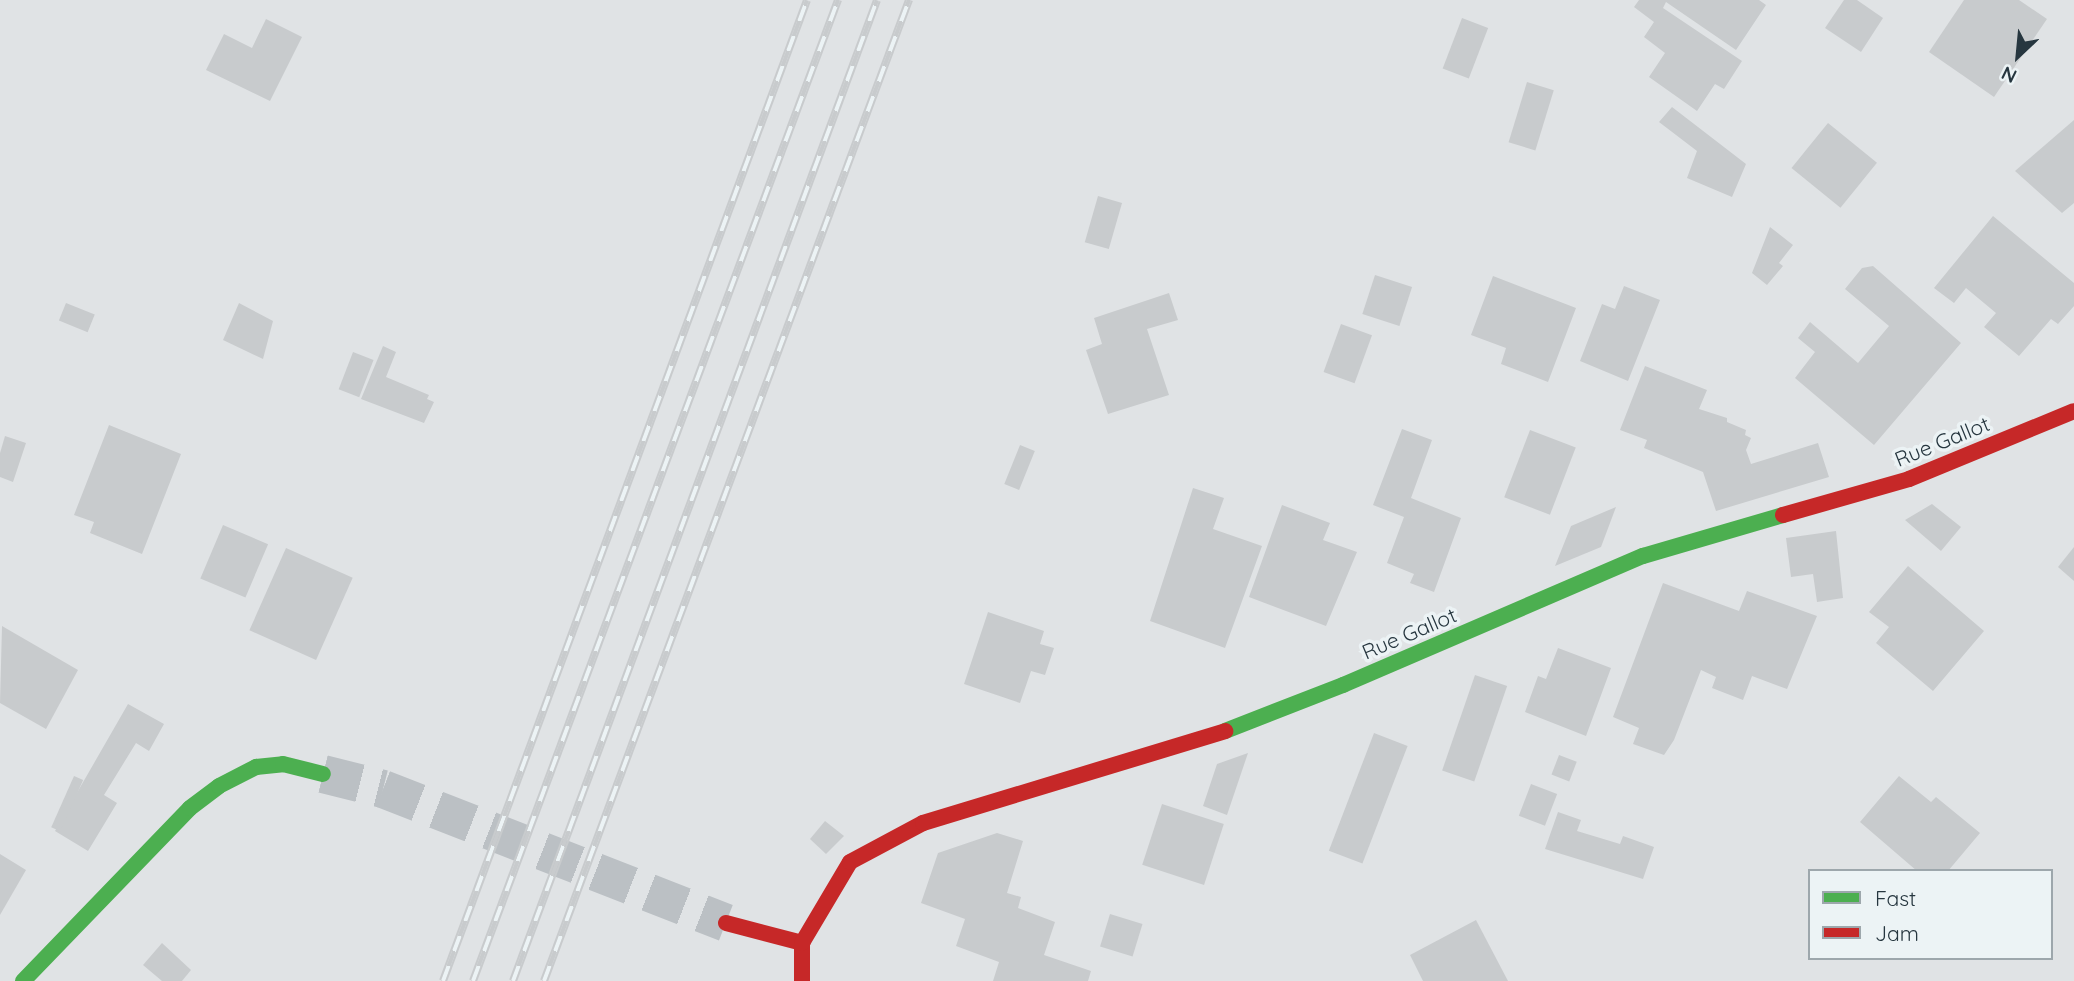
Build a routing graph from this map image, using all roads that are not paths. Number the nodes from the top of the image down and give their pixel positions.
1 (2074, 411) edge
2 (323, 774) tunnel mouth
3 (726, 923) tunnel mouth
4 (802, 943) junction
5 (23, 981) edge
6 (802, 981) edge

1 - 4 street, Rue Gallot
2 - 5 street
3 - 4 street
4 - 6 street

